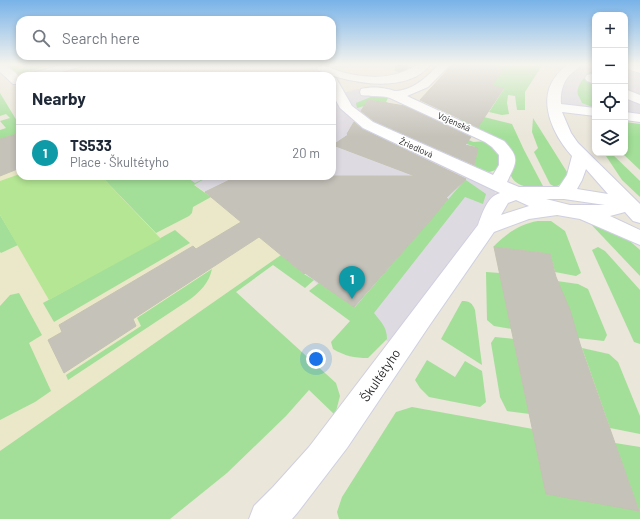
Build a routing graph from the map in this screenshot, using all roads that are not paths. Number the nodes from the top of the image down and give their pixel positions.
1 (347, 88) edge
2 (376, 88) edge
3 (419, 88) edge
4 (555, 88) edge
5 (336, 93) edge
6 (628, 94) edge
7 (395, 95) junction
8 (640, 100) edge
9 (555, 107) junction
10 (592, 112) edge
11 (628, 116) edge
12 (640, 118) edge
13 (581, 154) junction
14 (497, 184) junction
15 (517, 193) junction
16 (559, 201) junction
17 (634, 210) edge
18 (584, 214) junction
19 (487, 227) junction
20 (640, 238) edge
21 (267, 519) edge

1 - 5 street
2 - 7 street, Vojenská
3 - 7 street
4 - 9 street
5 - 14 street, Žriedlová
6 - 8 street
7 - 14 street, Vojenská
9 - 10 street
9 - 13 street
11 - 12 street
13 - 16 street
13 - 17 street
14 - 15 street, Žriedlová
15 - 16 street, Žriedlová
15 - 19 street, Škultétyho
16 - 17 street, Žriedlová
16 - 18 street, Žriedlová
16 - 19 street
17 - 18 street, Žriedlová
18 - 20 street, Žriedlová
19 - 21 street, Škultétyho

